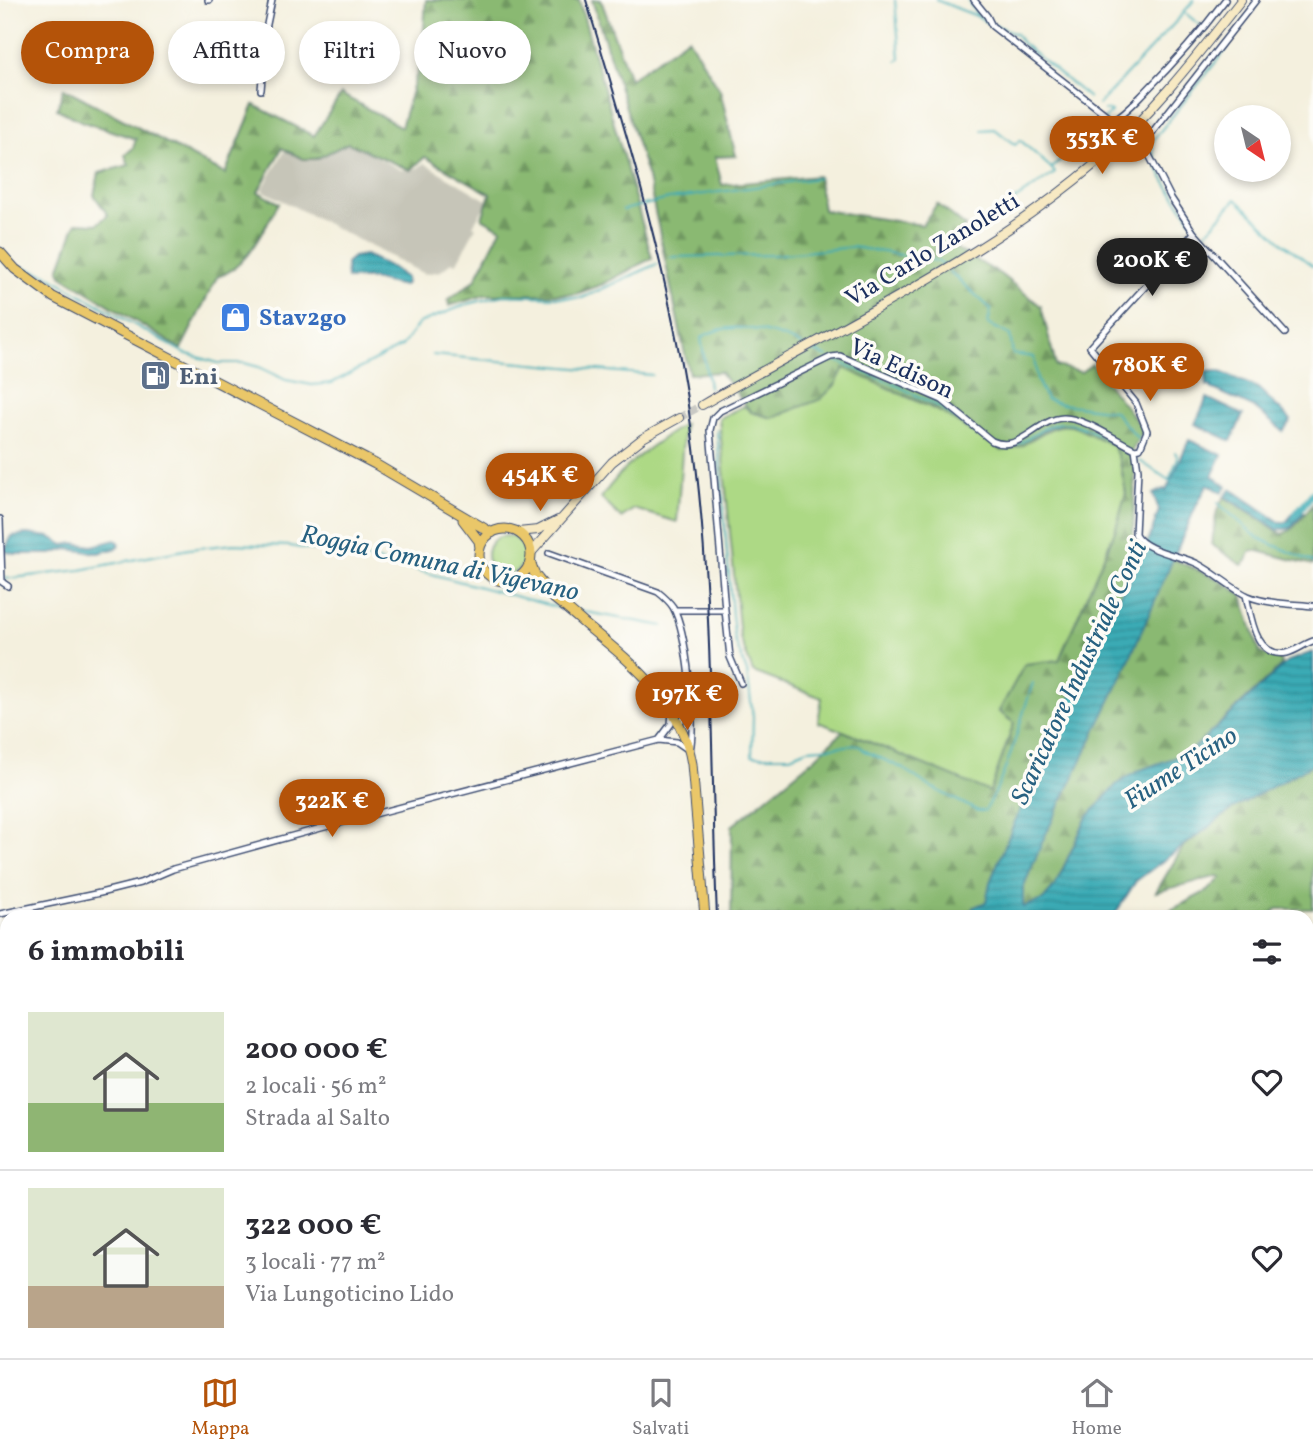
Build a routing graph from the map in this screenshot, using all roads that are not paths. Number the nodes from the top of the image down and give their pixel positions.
1 (272, 0) edge
2 (974, 0) edge
3 (1226, 0) edge
4 (1241, 0) edge
5 (1256, 0) edge
6 (261, 90) dead end
7 (1194, 233) junction
8 (2, 257) edge
9 (1285, 333) dead end
10 (702, 405) tunnel mouth
11 (679, 418) tunnel mouth
12 (1135, 449) junction
13 (440, 501) junction
14 (566, 514) junction
15 (0, 519) edge
16 (518, 532) junction
17 (492, 533) junction
18 (480, 548) junction
19 (549, 553) dead end
20 (531, 557) junction
21 (517, 578) junction
22 (1, 579) edge
23 (8, 586) dead end
24 (1246, 595) junction
25 (553, 597) junction
26 (1313, 606) edge
27 (675, 610) junction
28 (724, 610) junction
29 (1313, 641) edge
30 (741, 683) dead end
31 (691, 702) junction
32 (692, 713) junction
33 (674, 715) junction
34 (659, 740) junction
35 (690, 751) junction
36 (19, 910) edge
37 (704, 910) edge

1 - 6 street
2 - 3 street
4 - 10 main road, Via Carlo Zanoletti
5 - 7 street
7 - 9 street
7 - 12 street
8 - 13 main road
11 - 14 main road
12 - 24 street
12 - 28 street, Via Edison
13 - 17 main road
13 - 18 main road
14 - 16 main road
14 - 20 main road
15 - 22 street
16 - 17 main road
16 - 20 main road
17 - 18 main road
18 - 21 main road
19 - 27 street
20 - 21 main road
20 - 25 main road
21 - 25 main road
22 - 23 street
24 - 26 street
24 - 29 street
25 - 33 main road
27 - 28 street
27 - 31 street
28 - 30 street, Via Edison
31 - 32 street
31 - 33 street
32 - 33 street
32 - 35 street
33 - 34 street
33 - 35 main road
34 - 35 street
34 - 36 street
35 - 37 main road

